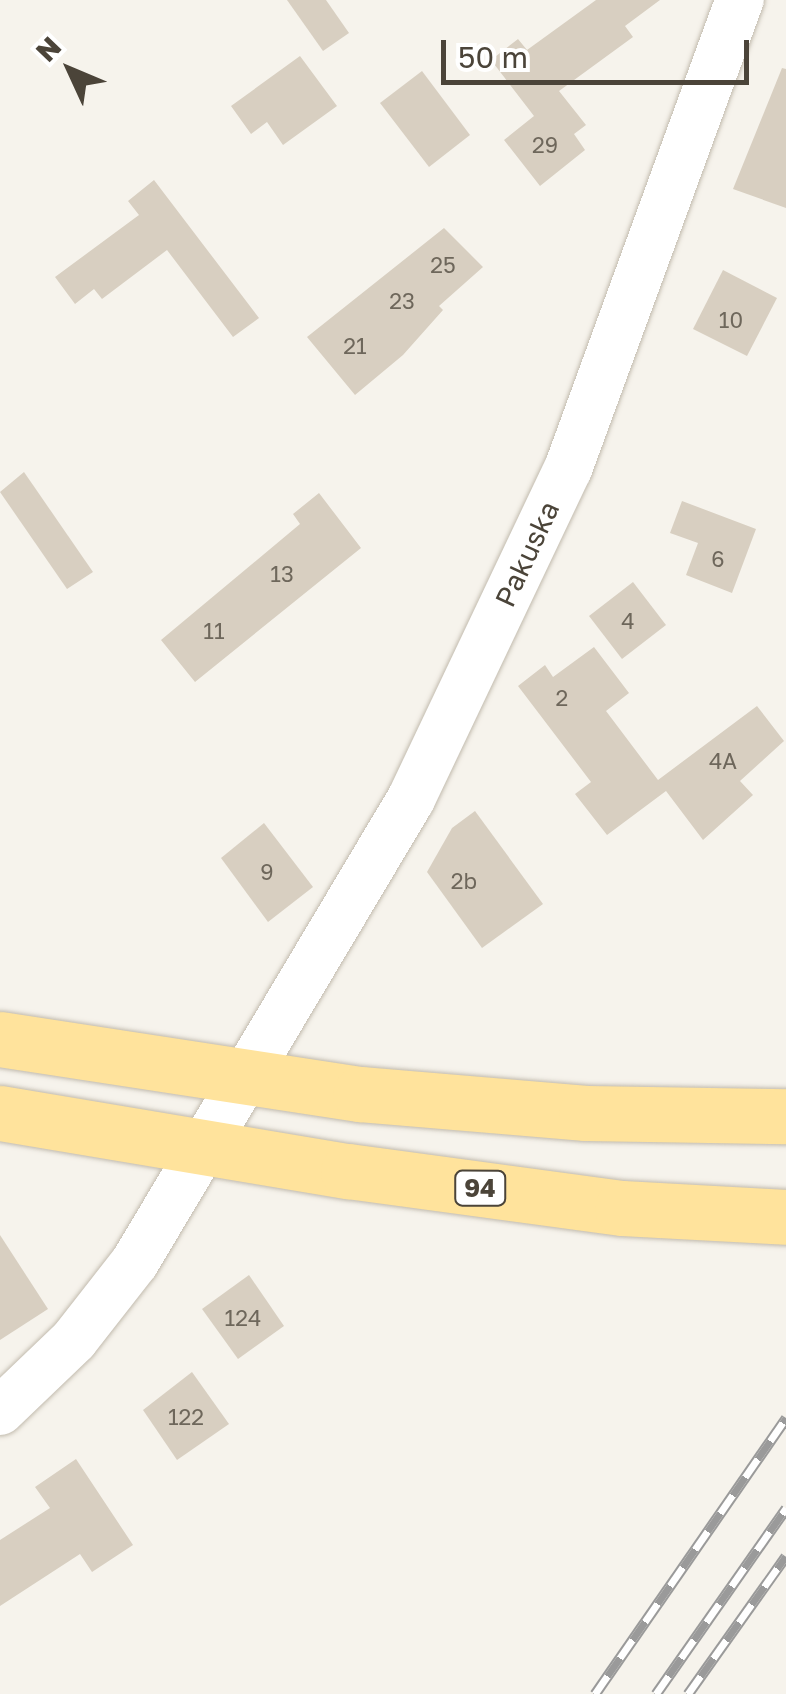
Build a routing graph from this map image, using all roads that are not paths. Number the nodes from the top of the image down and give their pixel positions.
1 (740, 0) edge
2 (0, 1038) edge
3 (249, 1078) junction
4 (0, 1113) edge
5 (786, 1116) edge
6 (207, 1146) junction
7 (771, 1217) edge
8 (0, 1411) edge

1 - 3 street, Pakuska
2 - 3 main road
3 - 5 main road
3 - 6 street, Pakuska
4 - 6 main road, 94
6 - 7 main road, 94
6 - 8 street, Pakuska

